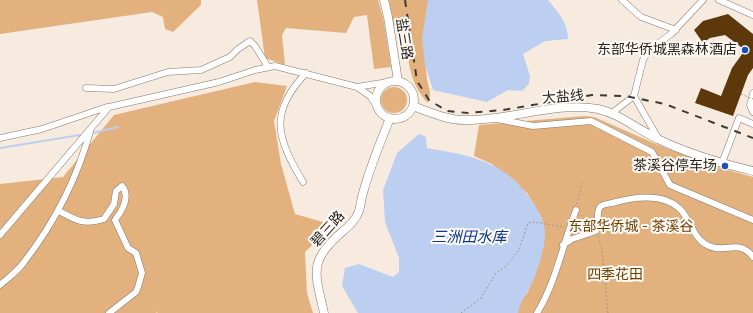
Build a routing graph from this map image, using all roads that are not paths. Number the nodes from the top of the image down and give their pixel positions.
1 (384, 0) edge
2 (622, 0) edge
3 (703, 0) edge
4 (719, 0) edge
5 (753, 15) edge
6 (676, 30) junction
7 (268, 66) junction
8 (306, 73) junction
9 (398, 81) junction
10 (388, 82) junction
11 (357, 87) junction
12 (86, 88) dead end
13 (753, 93) edge
14 (634, 96) junction
15 (377, 106) junction
16 (413, 106) junction
17 (109, 107) junction
18 (753, 112) edge
19 (612, 113) junction
20 (390, 118) junction
21 (489, 118) junction
22 (753, 124) edge
23 (91, 127) junction
24 (0, 138) edge
25 (659, 140) junction
26 (722, 163) junction
27 (753, 171) edge
28 (303, 182) dead end
29 (576, 210) road end
30 (59, 211) junction
31 (753, 220) edge
32 (0, 235) edge
33 (563, 245) junction
34 (753, 256) edge
35 (0, 285) edge
36 (109, 313) edge
37 (324, 313) edge
38 (537, 313) edge

1 - 9 main road, 盐三路
2 - 6 street
3 - 6 street
4 - 5 street
6 - 14 street
7 - 8 street
7 - 12 street
7 - 17 street
8 - 11 street
8 - 28 street
9 - 10 main road
9 - 16 main road
10 - 11 street
10 - 15 main road
11 - 15 street
13 - 18 street
14 - 19 street
14 - 25 street
15 - 20 main road
16 - 20 main road
16 - 21 main road, 大盐线
17 - 23 street
17 - 24 street
19 - 21 main road, 大盐线
19 - 25 main road, 大盐线
20 - 37 main road, 碧三路
21 - 31 street
22 - 26 street
23 - 30 street
23 - 32 street
25 - 26 main road, 大盐线
26 - 27 main road, 大盐线
29 - 33 street
30 - 35 street
30 - 36 street
33 - 34 street
33 - 38 street

